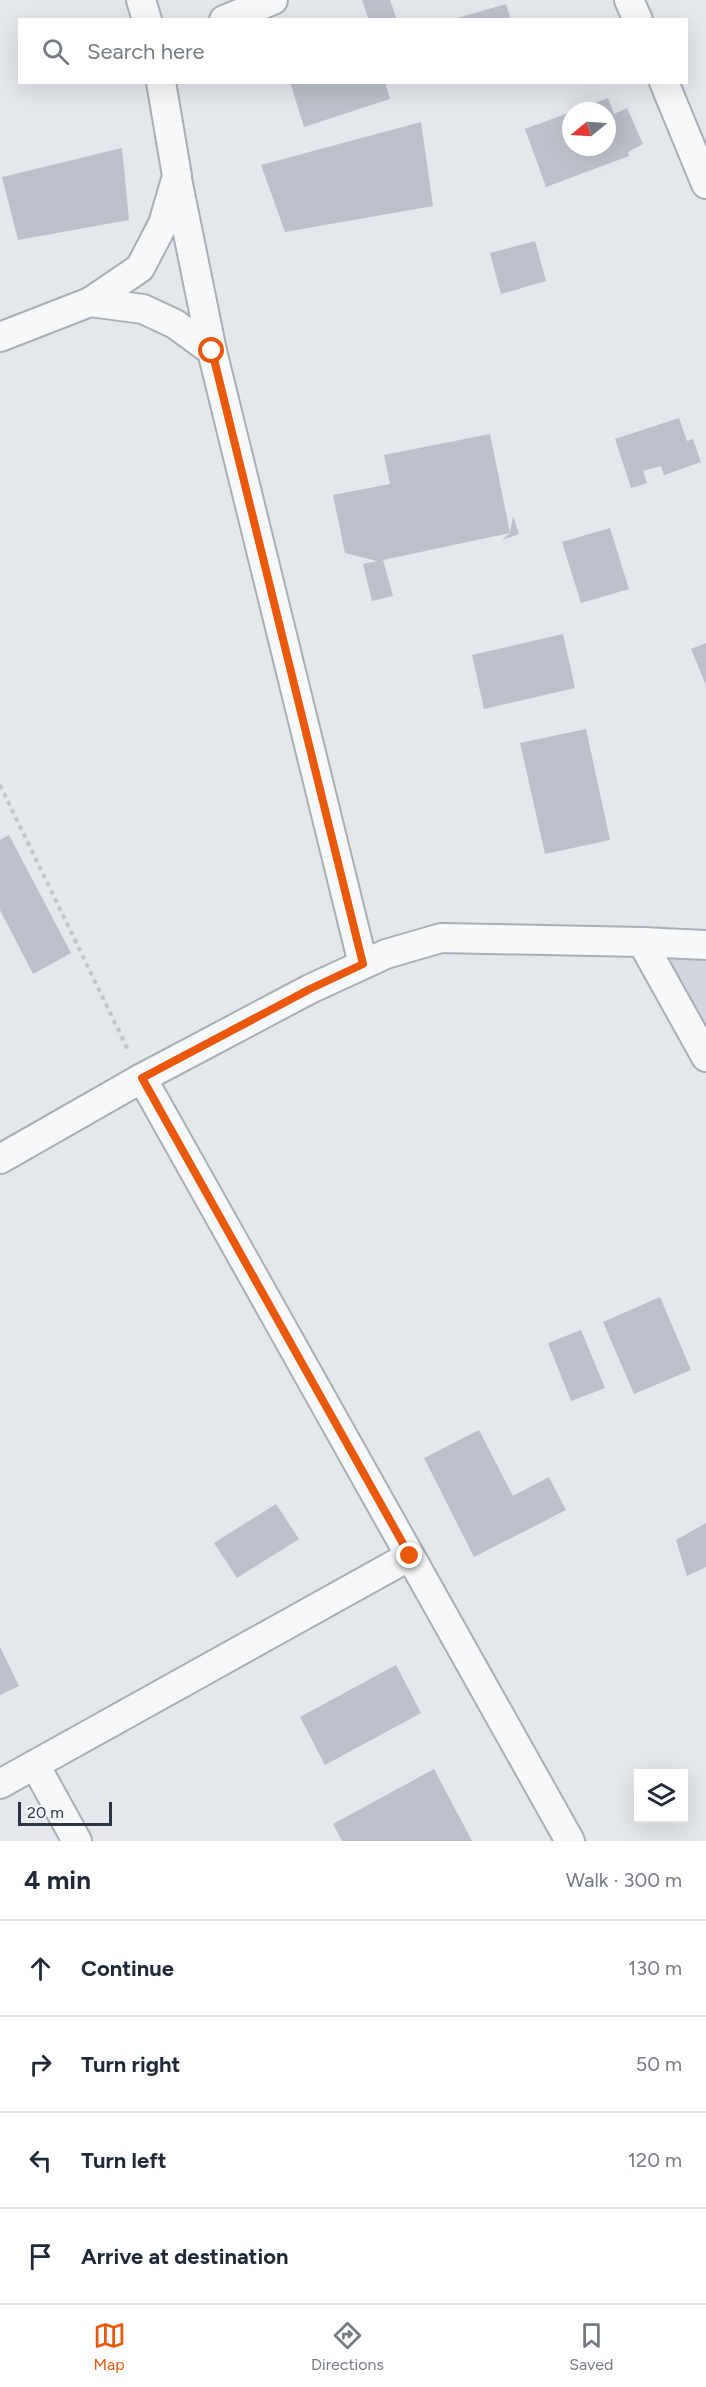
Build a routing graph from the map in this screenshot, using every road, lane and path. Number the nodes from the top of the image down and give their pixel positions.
1 (141, 0) edge
2 (273, 0) edge
3 (629, 0) edge
4 (146, 18) edge
5 (229, 18) edge
6 (637, 18) edge
7 (161, 84) edge
8 (665, 84) edge
9 (177, 176) junction
10 (706, 184) edge
11 (90, 302) junction
12 (0, 337) edge
13 (212, 351) junction
14 (0, 785) edge
15 (642, 942) junction
16 (706, 945) edge
17 (363, 964) junction
18 (706, 1057) edge
19 (142, 1078) junction
20 (0, 1160) edge
21 (410, 1556) junction
22 (35, 1765) junction
23 (0, 1784) edge
24 (78, 1841) edge
25 (570, 1841) edge

1 - 4 street
2 - 5 street
3 - 6 street
7 - 9 street
8 - 10 street
9 - 11 street
9 - 13 street
11 - 12 street
11 - 13 street
13 - 17 street
14 - 19 path
15 - 16 street
15 - 17 street
15 - 18 street
17 - 19 street
19 - 20 street
19 - 21 street
21 - 22 street
21 - 25 street
22 - 23 street
22 - 24 street

